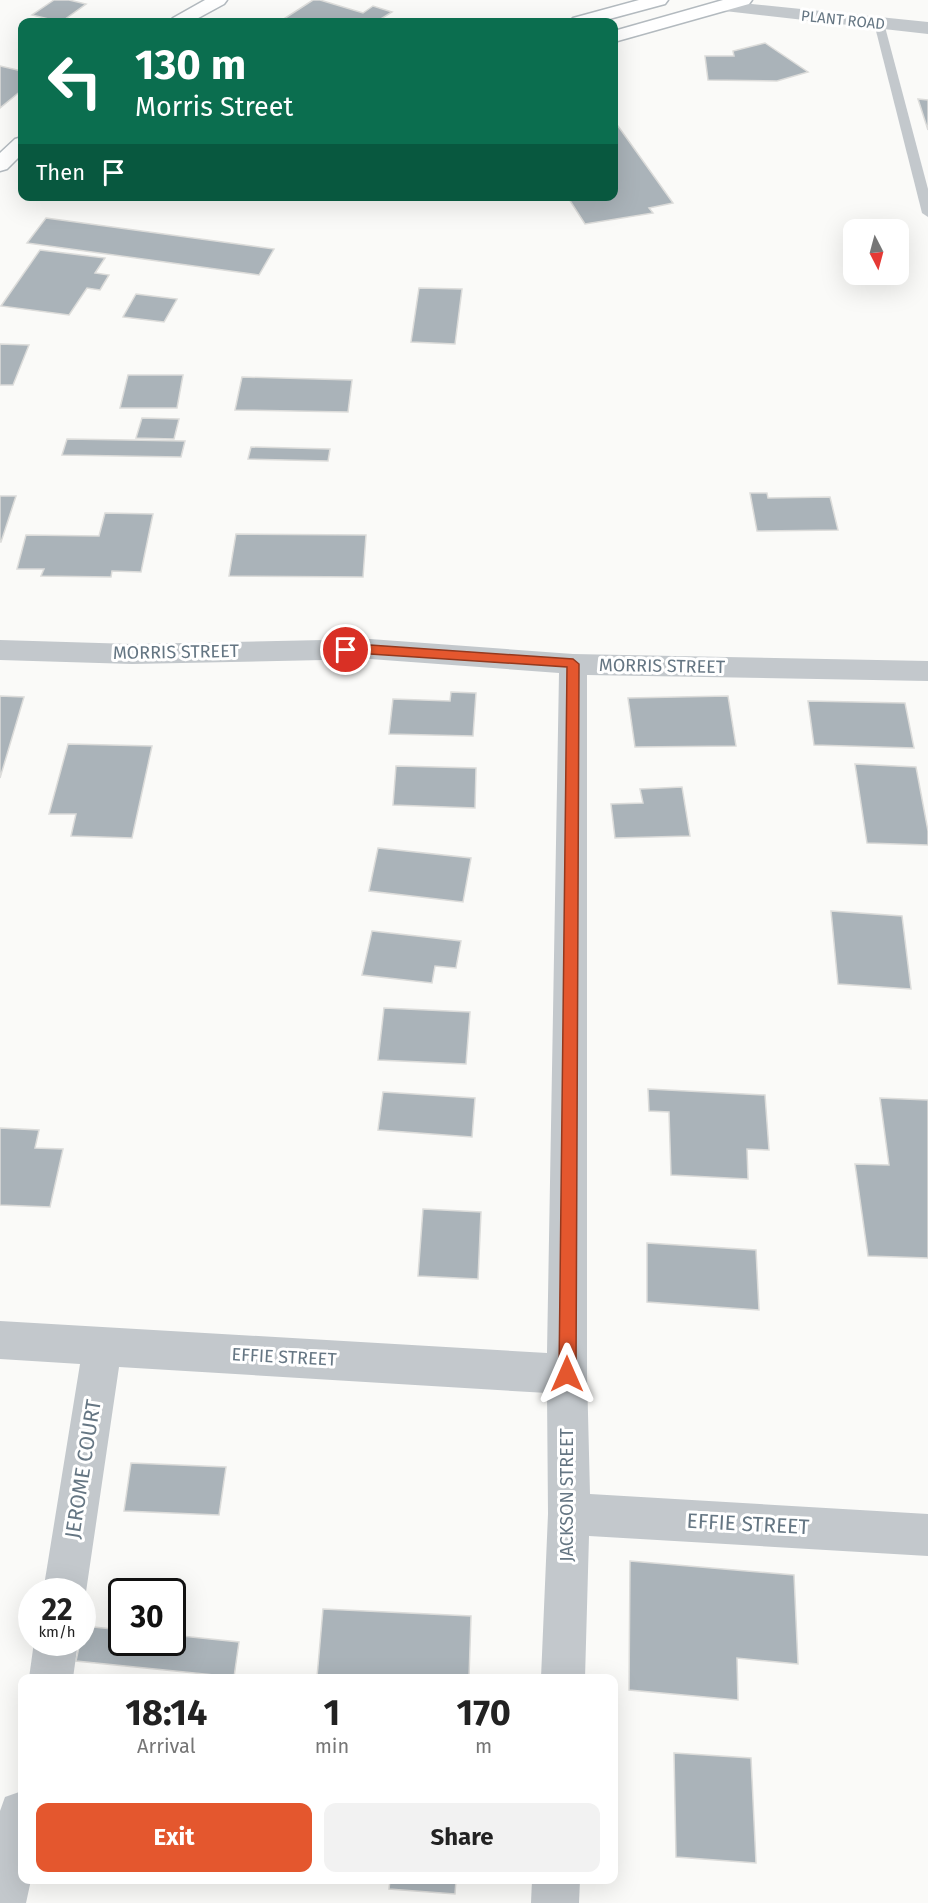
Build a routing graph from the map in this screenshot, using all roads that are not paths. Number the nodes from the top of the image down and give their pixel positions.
1 (218, 0) edge
2 (659, 0) edge
3 (743, 0) edge
4 (722, 6) junction
5 (186, 18) edge
6 (594, 18) edge
7 (879, 23) junction
8 (928, 28) edge
9 (618, 36) edge
10 (18, 147) edge
11 (18, 162) edge
12 (0, 165) edge
13 (927, 207) edge
14 (0, 650) edge
15 (573, 664) junction
16 (928, 671) edge
17 (0, 1340) edge
18 (102, 1347) junction
19 (567, 1374) junction
20 (569, 1514) junction
21 (928, 1534) edge
22 (66, 1578) edge
23 (54, 1656) edge
24 (52, 1674) edge
25 (563, 1674) edge
26 (18, 1832) edge
27 (556, 1884) edge
28 (2, 1903) edge
29 (555, 1903) edge

1 - 5 main road
2 - 6 main road
3 - 4 main road
4 - 7 street, PLANT ROAD
4 - 9 main road
7 - 8 street, PLANT ROAD
7 - 13 lane
10 - 12 main road
11 - 12 main road
14 - 15 street, MORRIS STREET
15 - 16 street, MORRIS STREET
15 - 19 street, JACKSON STREET
17 - 18 street, EFFIE STREET
18 - 19 street, EFFIE STREET
18 - 22 street, JEROME COURT
19 - 20 street, JACKSON STREET
20 - 21 street, EFFIE STREET
20 - 25 street, JACKSON STREET
23 - 24 street
26 - 28 street
27 - 29 street

